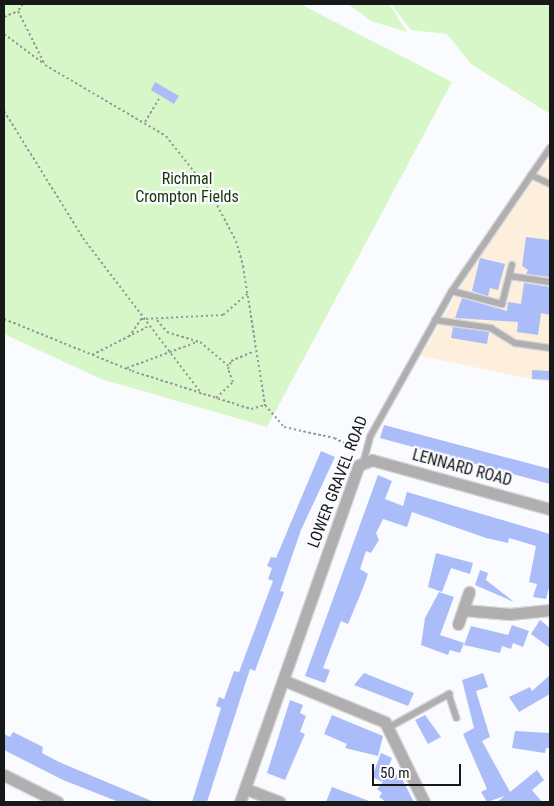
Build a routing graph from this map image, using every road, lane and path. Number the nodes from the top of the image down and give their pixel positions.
1 (21, 5) edge
2 (18, 11) junction
3 (4, 17) edge
4 (4, 34) edge
5 (45, 65) junction
6 (159, 99) dead end
7 (4, 111) edge
8 (145, 122) junction
9 (550, 148) edge
10 (531, 175) junction
11 (550, 184) edge
12 (512, 265) dead end
13 (510, 276) junction
14 (550, 282) edge
15 (452, 291) junction
16 (249, 292) junction
17 (4, 319) edge
18 (141, 319) junction
19 (157, 320) junction
20 (435, 320) junction
21 (146, 327) junction
22 (129, 337) junction
23 (198, 342) junction
24 (550, 348) edge
25 (254, 351) junction
26 (92, 355) junction
27 (171, 355) junction
28 (229, 366) junction
29 (126, 369) junction
30 (202, 394) junction
31 (216, 398) junction
32 (265, 405) junction
33 (364, 460) junction
34 (550, 509) edge
35 (469, 592) dead end
36 (463, 610) junction
37 (550, 610) edge
38 (458, 624) dead end
39 (283, 680) junction
40 (457, 718) dead end
41 (390, 727) junction
42 (4, 775) edge
43 (246, 789) junction
44 (58, 802) edge
45 (240, 802) edge
46 (280, 802) edge
47 (424, 802) edge

1 - 2 path
2 - 3 path
2 - 5 path
4 - 5 path
5 - 8 path
6 - 8 path
7 - 18 path
8 - 16 path
9 - 10 lane, LOWER GRAVEL ROAD
10 - 11 lane
10 - 15 lane, LOWER GRAVEL ROAD
12 - 13 lane
13 - 14 lane
13 - 15 lane
15 - 20 lane, LOWER GRAVEL ROAD
16 - 19 path
16 - 25 path
17 - 26 path
18 - 19 path
18 - 21 path
18 - 22 path
19 - 23 path
20 - 24 lane
20 - 33 lane, LOWER GRAVEL ROAD
21 - 22 path
21 - 27 path
22 - 26 path
23 - 27 path
23 - 28 path
25 - 28 path
25 - 32 path
26 - 29 path
27 - 29 path
27 - 30 path
28 - 31 path
29 - 30 path
30 - 31 path
31 - 32 path
32 - 33 path
33 - 34 street, LENNARD ROAD
33 - 39 street, LOWER GRAVEL ROAD
35 - 36 street
36 - 37 street
36 - 38 street
39 - 41 street
39 - 43 street, LOWER GRAVEL ROAD
40 - 41 lane
41 - 47 street
42 - 44 street
43 - 45 street, LOWER GRAVEL ROAD
43 - 46 street

